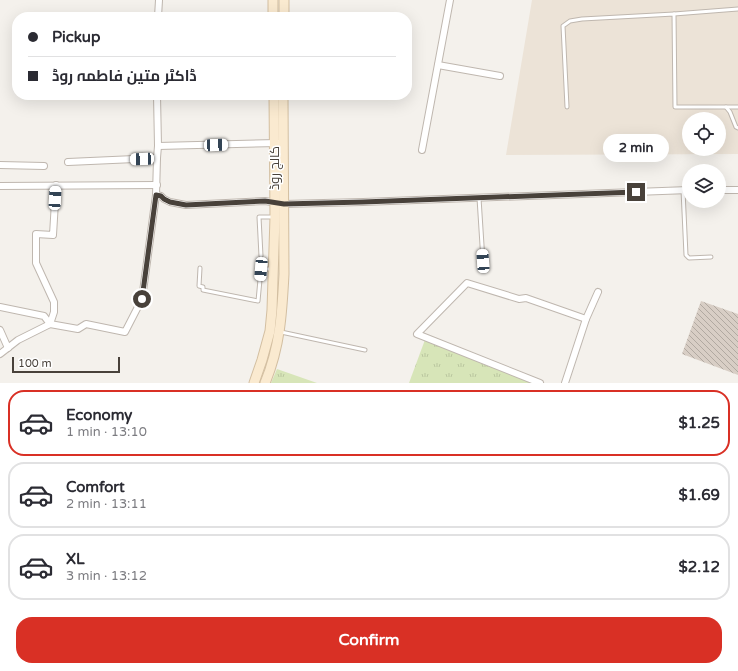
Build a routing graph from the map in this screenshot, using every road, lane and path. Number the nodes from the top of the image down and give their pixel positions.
1 (159, 0) edge
2 (273, 0) edge
3 (284, 0) edge
4 (450, 0) edge
5 (738, 9) edge
6 (158, 12) edge
7 (273, 12) edge
8 (284, 12) edge
9 (674, 14) junction
10 (438, 65) junction
11 (500, 76) dead end
12 (157, 100) edge
13 (275, 100) edge
14 (283, 100) edge
15 (567, 107) dead end
16 (738, 107) edge
17 (726, 108) junction
18 (738, 128) edge
19 (279, 143) junction
20 (158, 146) junction
21 (422, 150) dead end
22 (157, 158) junction
23 (68, 162) dead end
24 (0, 165) edge
25 (44, 166) dead end
26 (157, 182) junction
27 (56, 185) junction
28 (0, 186) edge
29 (682, 190) edge
30 (726, 190) edge
31 (738, 190) edge
32 (156, 195) junction
33 (479, 198) junction
34 (279, 203) junction
35 (686, 208) edge
36 (275, 216) junction
37 (261, 256) dead end
38 (711, 257) dead end
39 (483, 261) dead end
40 (200, 268) dead end
41 (273, 270) junction
42 (598, 292) dead end
43 (0, 307) edge
44 (586, 319) junction
45 (50, 324) junction
46 (0, 330) edge
47 (279, 332) junction
48 (8, 348) junction
49 (365, 350) dead end
50 (0, 354) edge
51 (254, 383) edge
52 (265, 383) edge
53 (540, 383) edge
54 (565, 383) edge

1 - 6 street
2 - 7 main road
3 - 8 main road
4 - 10 street
5 - 9 lane
9 - 15 lane
9 - 17 lane
10 - 11 street
10 - 21 street
12 - 20 street
13 - 19 main road, کالج روڈ
14 - 19 main road, کالج روڈ
16 - 17 lane
17 - 18 lane
19 - 20 street
19 - 34 main road, کالج روڈ
20 - 22 street
22 - 23 street
22 - 26 street
24 - 25 street
26 - 27 street
26 - 32 street
27 - 28 street
27 - 45 street
29 - 33 street
30 - 31 street
32 - 34 street
32 - 45 street
33 - 34 street
33 - 39 lane
34 - 36 main road, کالج روڈ
34 - 47 main road, کالج روڈ
35 - 38 lane
36 - 37 lane
36 - 41 main road, کالج روڈ
40 - 41 lane
41 - 51 main road, کالج روڈ
42 - 44 street
43 - 45 street
44 - 53 street
44 - 54 street
45 - 48 street
46 - 48 street
47 - 49 lane
47 - 52 main road, کالج روڈ
48 - 50 street

